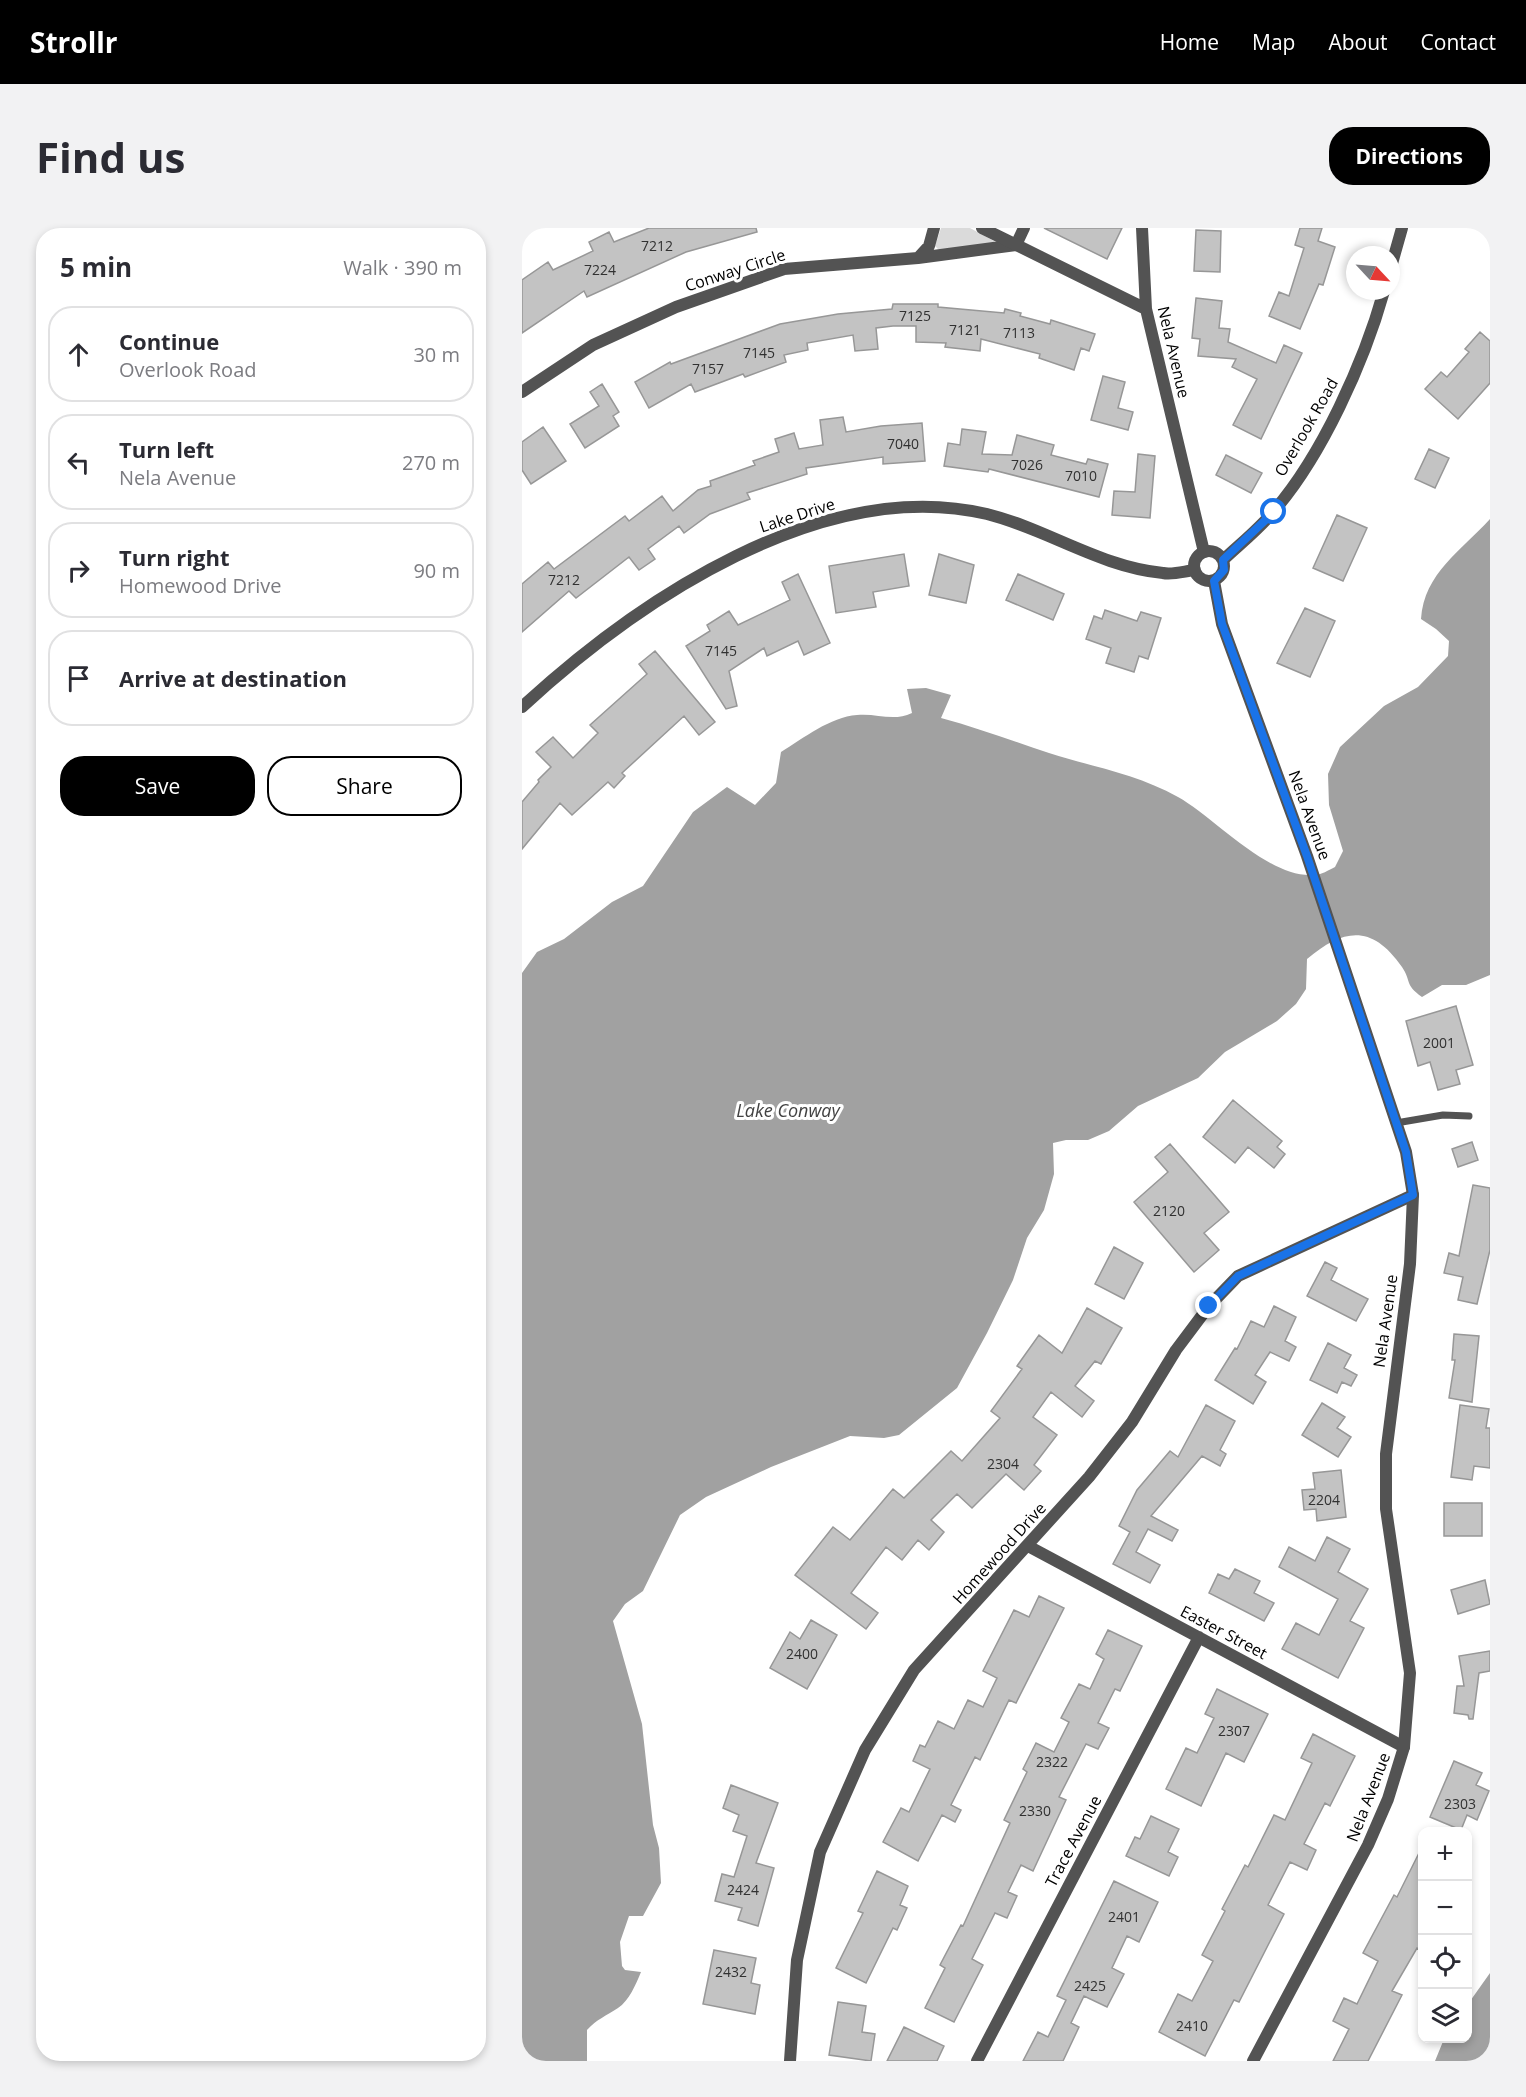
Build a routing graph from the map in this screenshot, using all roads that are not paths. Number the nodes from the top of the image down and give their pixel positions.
1 (934, 228) edge
2 (982, 228) edge
3 (1024, 228) edge
4 (1142, 228) edge
5 (1402, 228) edge
6 (1016, 245) junction
7 (1397, 246) edge
8 (918, 258) junction
9 (1381, 300) edge
10 (1146, 309) junction
11 (522, 392) edge
12 (1204, 552) junction
13 (1223, 560) junction
14 (1195, 570) junction
15 (1214, 581) junction
16 (522, 707) edge
17 (1469, 1116) dead end
18 (1396, 1123) junction
19 (1413, 1195) junction
20 (1028, 1546) junction
21 (1199, 1637) junction
22 (1404, 1747) junction
23 (790, 2061) edge
24 (976, 2061) edge
25 (1253, 2061) edge

1 - 8 street
2 - 6 street
3 - 6 street
4 - 10 street, Nela Avenue
5 - 7 street
6 - 8 street, Conway Circle
6 - 10 street
8 - 11 street, Conway Circle
9 - 13 street, Overlook Road
10 - 12 street, Nela Avenue
12 - 13 street
12 - 14 street
13 - 15 street
14 - 15 street
14 - 16 street, Lake Drive
15 - 18 street, Nela Avenue
17 - 18 lane
18 - 19 street, Nela Avenue
19 - 20 street, Homewood Drive
19 - 22 street, Nela Avenue
20 - 21 street, Easter Street
20 - 23 street, Homewood Drive
21 - 22 street, Easter Street
21 - 24 street, Trace Avenue
22 - 25 street, Nela Avenue

